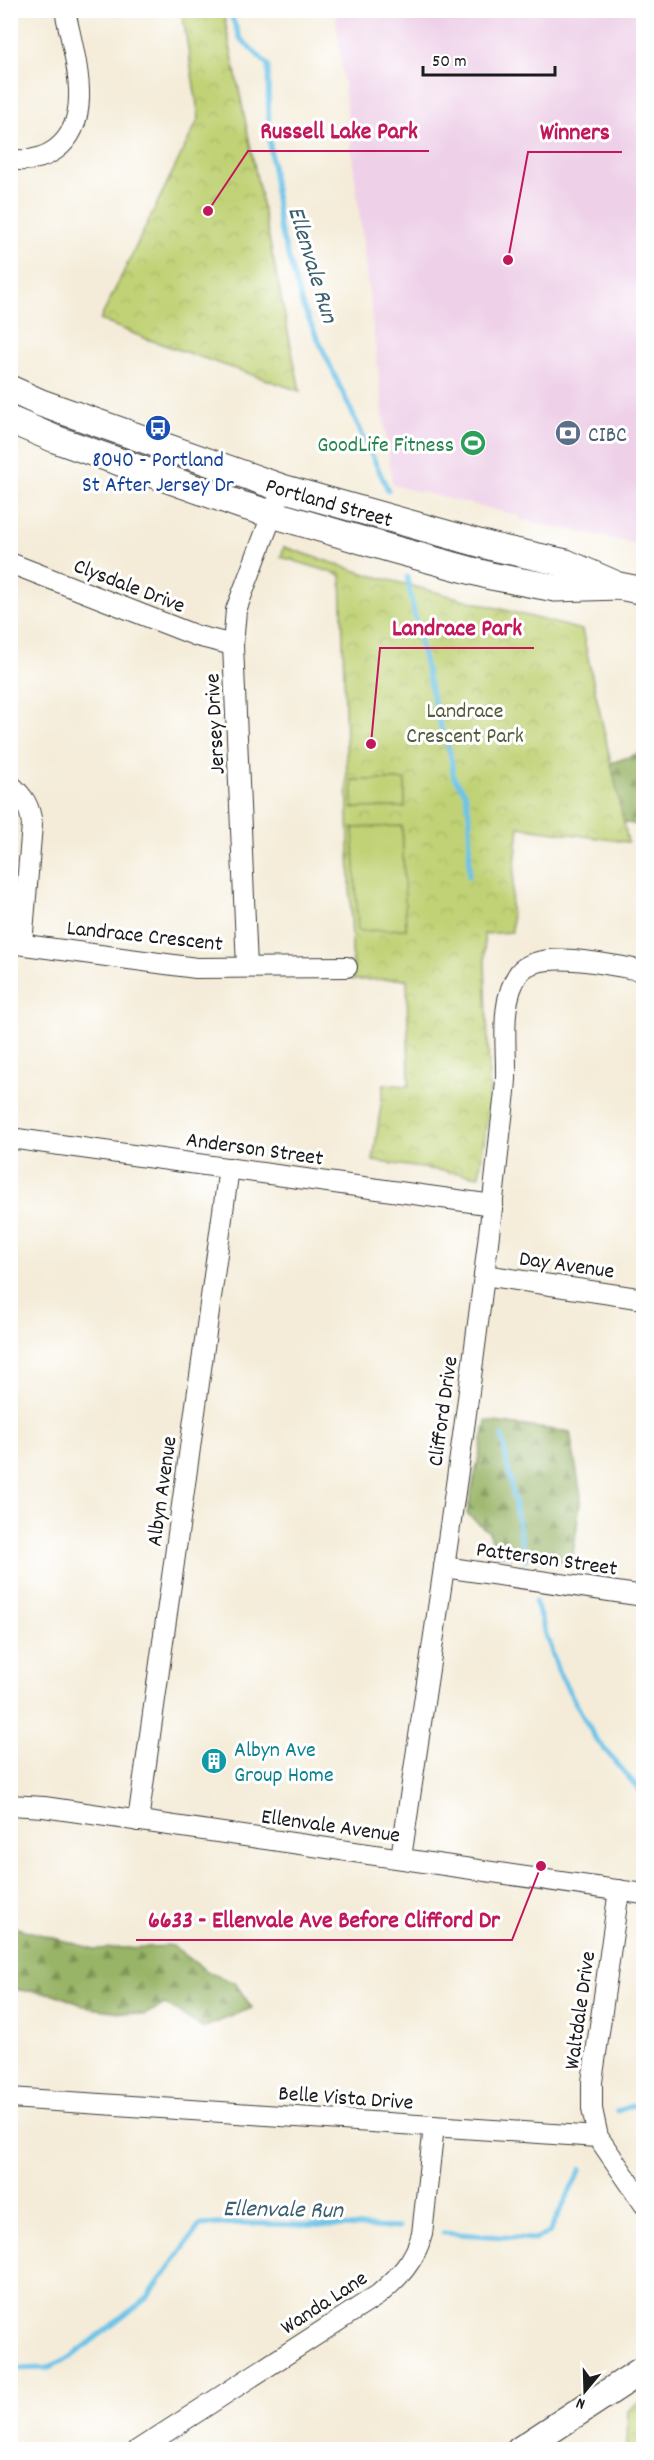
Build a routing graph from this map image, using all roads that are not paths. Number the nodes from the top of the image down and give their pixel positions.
1 (65, 10) edge
2 (10, 159) edge
3 (10, 389) edge
4 (10, 420) edge
5 (282, 488) junction
6 (271, 514) junction
7 (10, 563) edge
8 (631, 589) edge
9 (233, 645) junction
10 (10, 784) edge
11 (16, 943) edge
12 (247, 967) junction
13 (347, 967) dead end
14 (644, 971) edge
15 (10, 1137) edge
16 (229, 1168) junction
17 (493, 1205) junction
18 (484, 1275) junction
19 (644, 1299) edge
20 (444, 1567) junction
21 (644, 1596) edge
22 (10, 1804) edge
23 (138, 1821) junction
24 (400, 1858) junction
25 (619, 1890) junction
26 (644, 1894) edge
27 (10, 2098) edge
28 (434, 2126) junction
29 (598, 2137) junction
30 (644, 2204) edge
31 (644, 2369) edge
32 (138, 2450) edge
33 (520, 2450) edge

1 - 2 street
3 - 5 main road, Portland Street
4 - 6 main road, Portland Street
5 - 6 street, Jersey Drive
5 - 8 main road, Portland Street
6 - 8 main road, Portland Street
6 - 9 street, Jersey Drive
7 - 9 street, Clysdale Drive
9 - 12 street, Jersey Drive
10 - 11 street
11 - 12 street, Landrace Crescent
12 - 13 street, Landrace Crescent
14 - 17 street, Clifford Drive
15 - 16 street, Anderson Street
16 - 17 street, Anderson Street
16 - 23 street, Albyn Avenue
17 - 18 street, Clifford Drive
18 - 19 street, Day Avenue
18 - 20 street, Clifford Drive
20 - 21 street, Patterson Street
20 - 24 street, Clifford Drive
22 - 23 street, Ellenvale Avenue
23 - 24 street, Ellenvale Avenue
24 - 25 street, Ellenvale Avenue
25 - 26 street, Ellenvale Avenue
25 - 29 street, Waltdale Drive
27 - 28 street, Belle Vista Drive
28 - 29 street, Belle Vista Drive
28 - 32 street, Wanda Lane
29 - 30 street
31 - 33 main road

